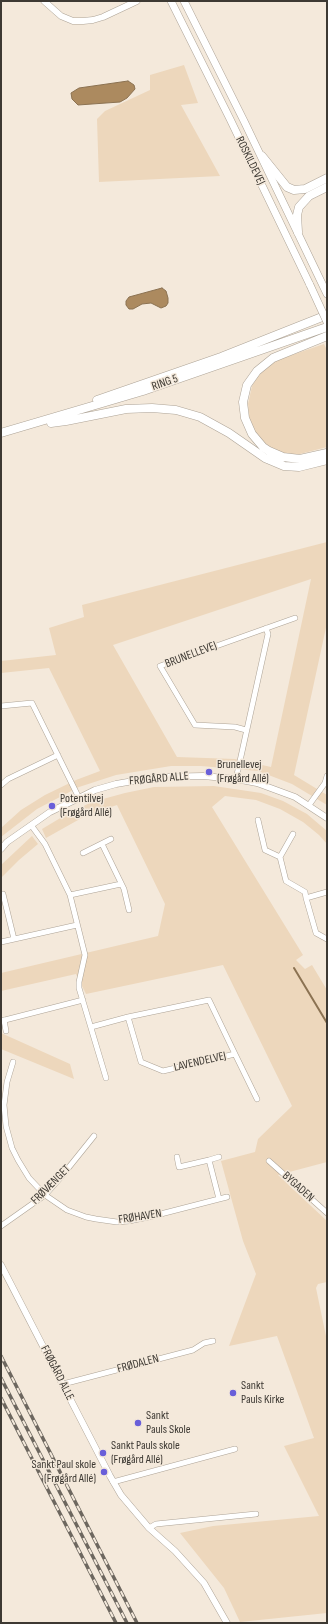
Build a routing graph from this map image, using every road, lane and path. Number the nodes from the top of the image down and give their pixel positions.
1 (44, 1) edge
2 (137, 1) edge
3 (168, 1) edge
4 (171, 1) edge
5 (185, 3) edge
6 (175, 8) junction
7 (262, 156) junction
8 (327, 178) edge
9 (327, 187) edge
10 (298, 232) junction
11 (327, 294) edge
12 (327, 315) edge
13 (327, 322) edge
14 (327, 327) edge
15 (327, 336) edge
16 (61, 416) junction
17 (33, 424) junction
18 (1, 433) edge
19 (327, 453) edge
20 (327, 460) edge
21 (295, 618) dead end
22 (266, 628) junction
23 (1, 706) edge
24 (246, 730) junction
25 (58, 755) junction
26 (327, 776) edge
27 (236, 778) junction
28 (1, 785) edge
29 (79, 798) junction
30 (309, 805) junction
31 (327, 818) edge
32 (258, 820) dead end
33 (31, 825) junction
34 (293, 834) dead end
35 (111, 839) dead end
36 (102, 844) junction
37 (1, 849) edge
38 (83, 853) dead end
39 (280, 857) junction
40 (121, 884) junction
41 (327, 892) edge
42 (3, 894) dead end
43 (70, 895) junction
44 (306, 898) junction
45 (129, 910) dead end
46 (77, 925) junction
47 (14, 939) junction
48 (327, 939) edge
49 (1, 942) edge
50 (83, 1000) junction
51 (128, 1017) junction
52 (2, 1020) edge
53 (91, 1027) junction
54 (6, 1031) dead end
55 (235, 1054) junction
56 (13, 1062) dead end
57 (106, 1078) dead end
58 (257, 1100) dead end
59 (94, 1136) dead end
60 (177, 1157) dead end
61 (219, 1157) dead end
62 (209, 1160) junction
63 (269, 1161) dead end
64 (45, 1195) junction
65 (227, 1197) dead end
66 (219, 1199) junction
67 (327, 1213) edge
68 (1, 1226) edge
69 (1, 1265) edge
70 (213, 1341) dead end
71 (63, 1384) junction
72 (235, 1449) dead end
73 (113, 1482) junction
74 (256, 1514) dead end
75 (150, 1528) junction
76 (227, 1623) edge

1 - 2 street
3 - 6 main road
4 - 6 main road, ROSKILDEVEJ
5 - 7 main road, ROSKILDEVEJ
6 - 13 main road, ROSKILDEVEJ, bridge
7 - 8 highway
7 - 10 main road, ROSKILDEVEJ
9 - 10 highway
10 - 11 main road, ROSKILDEVEJ
12 - 16 highway
14 - 16 highway, RING 5
15 - 19 highway
16 - 17 highway, RING 5
17 - 18 highway, RING 5
17 - 20 highway
21 - 22 street, BRUNELLEVEJ
22 - 24 street
22 - 24 street, BRUNELLEVEJ
23 - 25 street
24 - 27 street
25 - 28 street
25 - 29 street
26 - 30 street
27 - 29 street, FRØGÅRD ALLE
27 - 30 street, FRØGÅRD ALLE
29 - 33 street, FRØGÅRD ALLE
30 - 31 street, FRØGÅRD ALLE
32 - 39 street
33 - 37 street, FRØGÅRD ALLE
33 - 43 street
34 - 39 street
35 - 36 street
36 - 38 street
36 - 40 street
39 - 44 street
40 - 43 street
40 - 45 street
41 - 44 street
42 - 47 street
43 - 46 street
44 - 48 street
46 - 47 street
46 - 50 street
47 - 49 street
50 - 52 street
50 - 53 street
51 - 53 street, LAVENDELVEJ
51 - 55 street, LAVENDELVEJ
51 - 55 street, LAVENDELVEJ
52 - 54 street
53 - 57 street
55 - 58 street, LAVENDELVEJ
56 - 64 street, FRØHAVEN
59 - 64 street, FRØVÆNGET
60 - 62 street
61 - 62 street
62 - 66 street
63 - 67 street, BYGADEN
64 - 66 street, FRØHAVEN
64 - 68 street, FRØVÆNGET
65 - 66 street, FRØHAVEN
69 - 71 street, FRØGÅRD ALLE
70 - 71 street, FRØDALEN
71 - 73 street, FRØGÅRD ALLE
72 - 73 street
73 - 75 street, FRØGÅRD ALLE
74 - 75 street
75 - 76 street, FRØGÅRD ALLE

